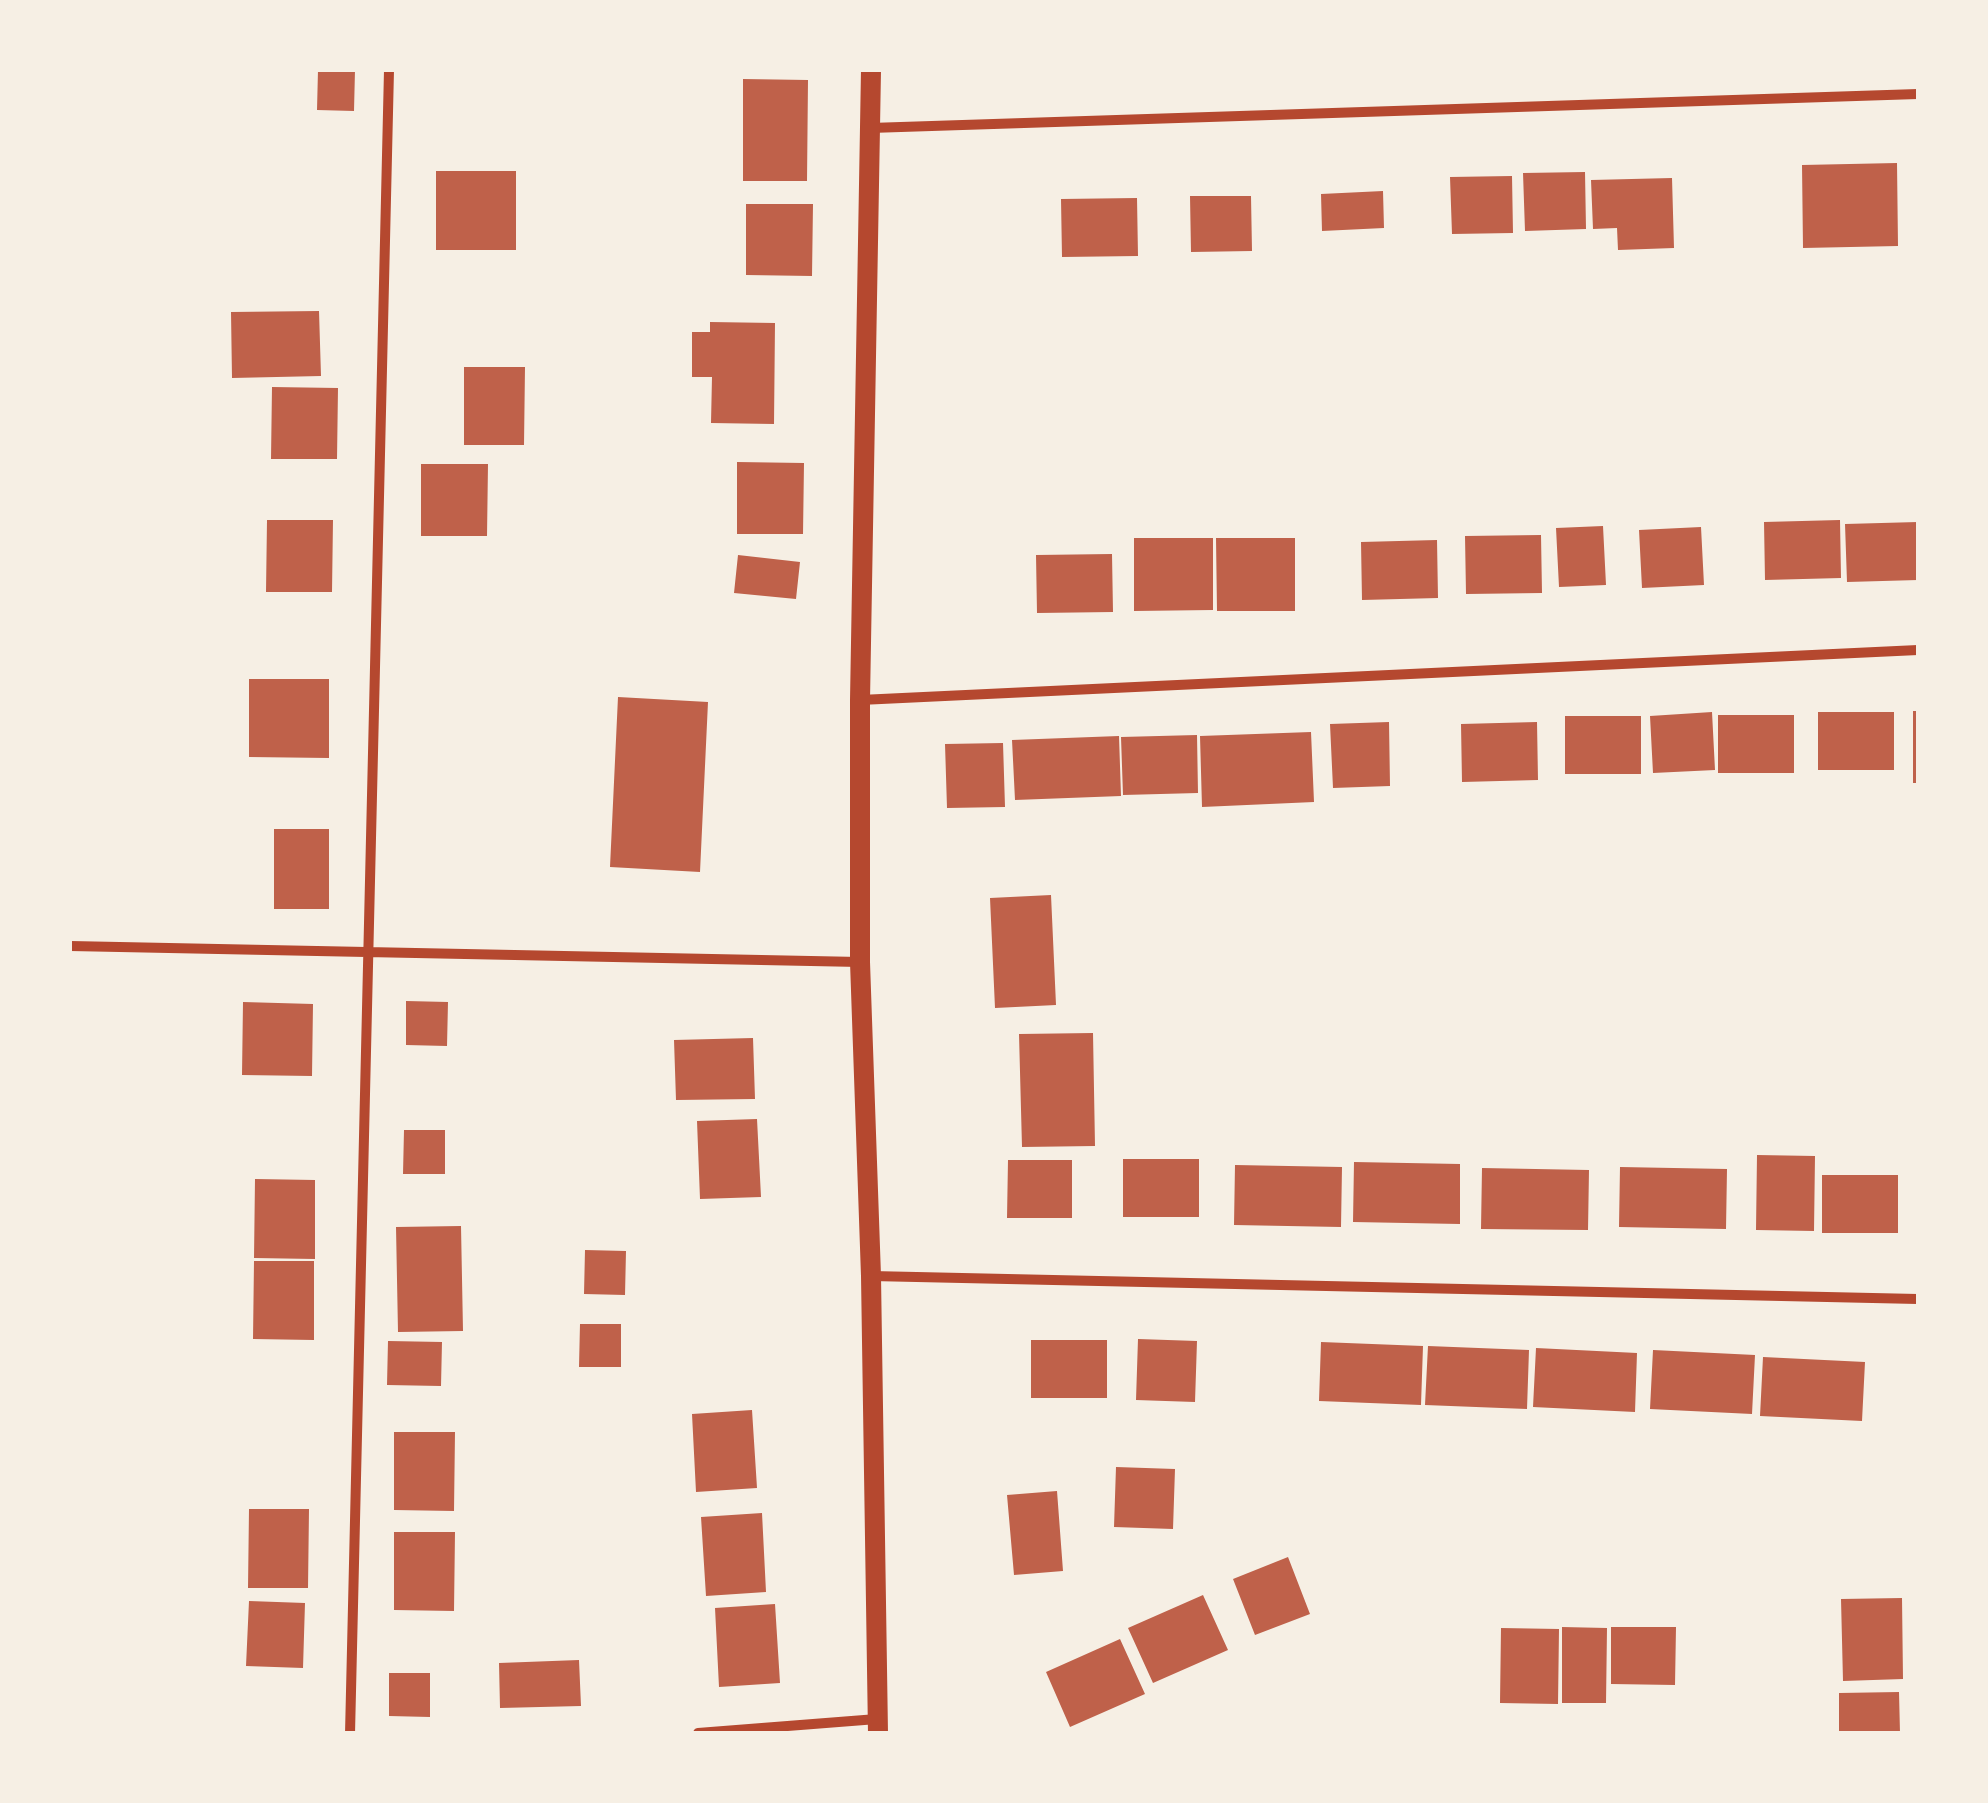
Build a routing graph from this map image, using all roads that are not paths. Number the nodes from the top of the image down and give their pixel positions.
1 (389, 70) edge
2 (872, 70) edge
3 (1918, 94) edge
4 (869, 128) junction
5 (1918, 650) edge
6 (860, 700) junction
7 (70, 946) edge
8 (369, 953) junction
9 (860, 962) junction
10 (871, 1276) junction
11 (1918, 1299) edge
12 (1918, 1312) edge
13 (878, 1726) edge
14 (350, 1733) edge
15 (698, 1733) edge

1 - 8 street
2 - 4 main road
3 - 4 street
4 - 6 main road
5 - 6 street
6 - 9 main road
7 - 8 street
8 - 9 street
8 - 14 street
9 - 10 main road
10 - 11 street
10 - 13 main road
11 - 12 street
13 - 15 street

